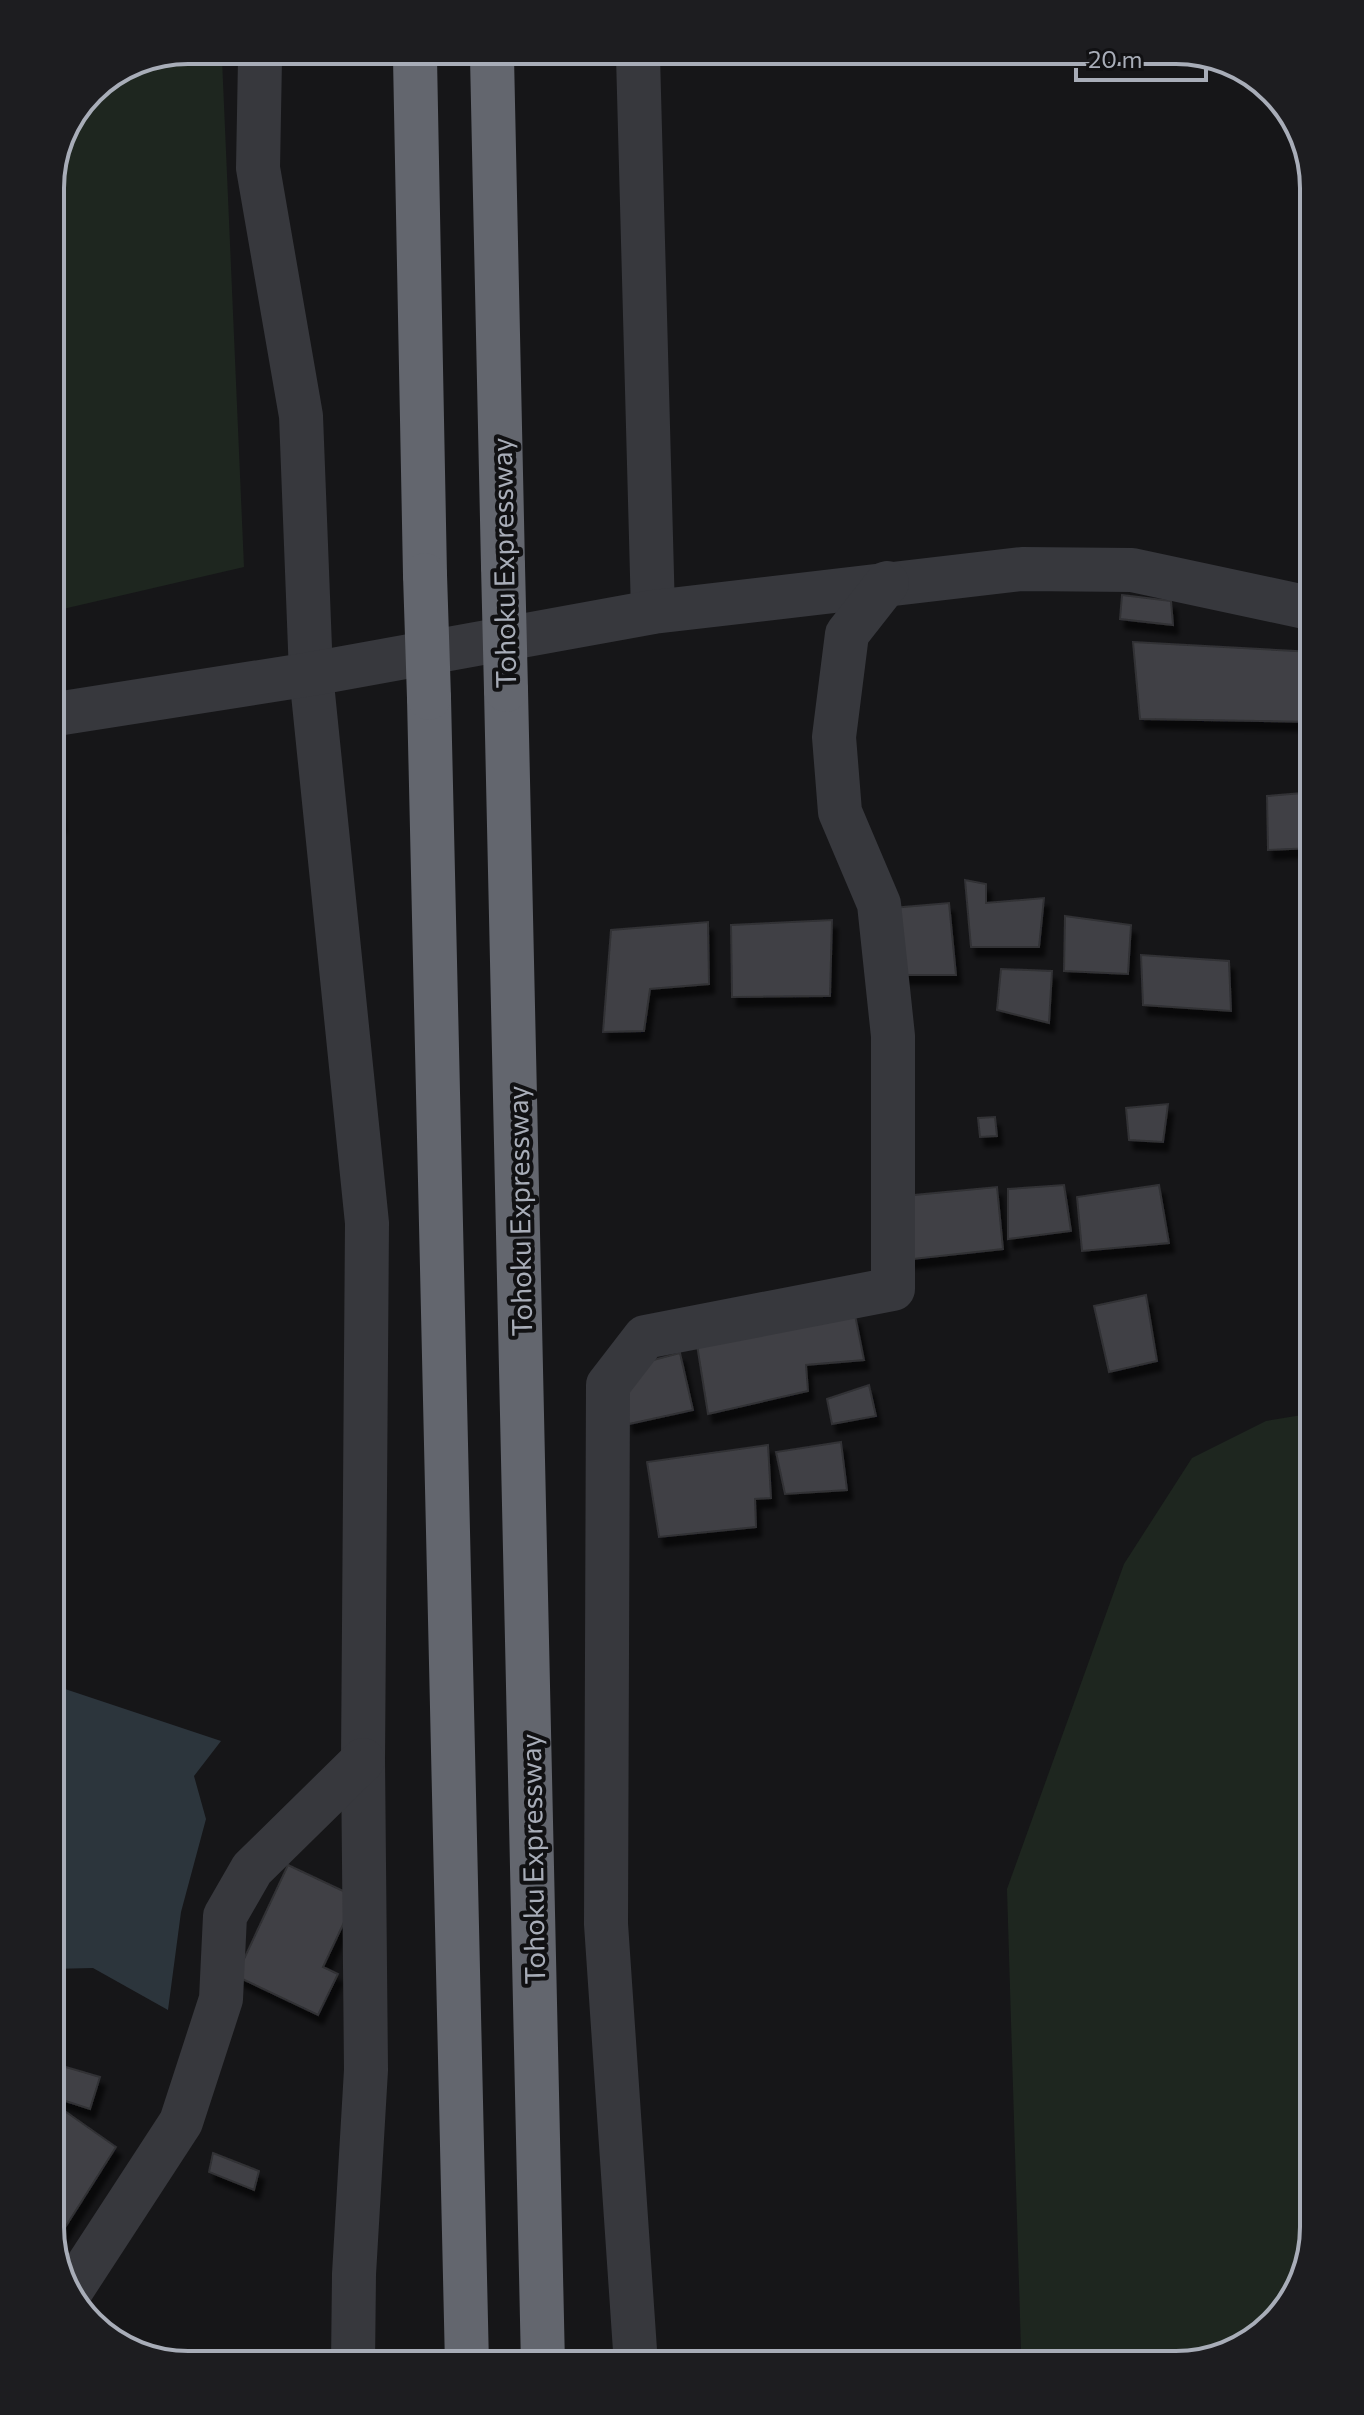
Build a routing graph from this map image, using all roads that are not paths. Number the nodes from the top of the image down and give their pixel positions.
1 (260, 64) edge
2 (415, 64) edge
3 (492, 64) edge
4 (638, 64) edge
5 (887, 583) junction
6 (1300, 606) edge
7 (653, 612) junction
8 (311, 674) junction
9 (64, 713) edge
10 (363, 1760) junction
11 (77, 2282) edge
12 (353, 2351) edge
13 (467, 2351) edge
14 (543, 2351) edge
15 (635, 2351) edge

1 - 8 street
2 - 13 highway, bridge
3 - 14 highway, Tohoku Expressway, bridge
4 - 7 street
5 - 6 street
5 - 7 street
5 - 15 street
7 - 8 street
8 - 9 street
8 - 10 street
10 - 11 street
10 - 12 street

